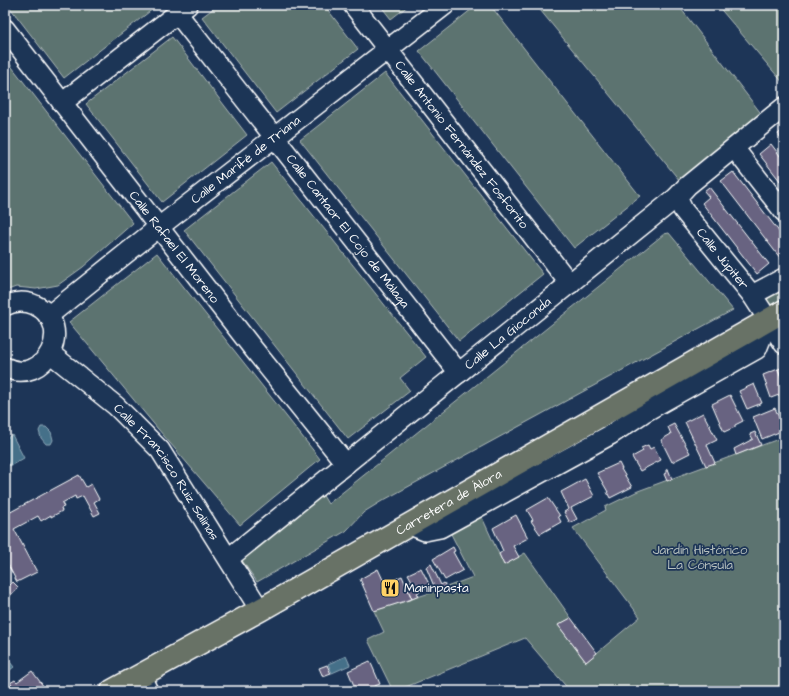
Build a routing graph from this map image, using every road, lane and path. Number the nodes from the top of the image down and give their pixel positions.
1 (353, 5) edge
2 (445, 5) edge
3 (182, 9) edge
4 (5, 29) edge
5 (388, 50) junction
6 (62, 103) junction
7 (784, 107) edge
8 (274, 138) junction
9 (734, 148) junction
10 (677, 197) junction
11 (784, 212) edge
12 (159, 227) junction
13 (784, 278) edge
14 (570, 284) junction
15 (752, 294) junction
16 (5, 306) edge
17 (776, 315) edge
18 (48, 316) junction
19 (784, 344) edge
20 (50, 353) junction
21 (5, 367) edge
22 (459, 373) junction
23 (346, 464) junction
24 (228, 558) junction
25 (260, 610) junction
26 (144, 683) edge
27 (112, 691) edge

1 - 5 street, Calle Antonio Fernández Fosforito
2 - 5 street, Calle Marifé de Triana
3 - 6 street
3 - 8 street, Calle Cantaor El Cojo de Málaga
4 - 6 street, Calle Rafael El Moreno
5 - 8 street, Calle Marifé de Triana
5 - 14 street, Calle Antonio Fernández Fosforito
6 - 12 street, Calle Rafael El Moreno
7 - 9 street, Calle La Gioconda
8 - 12 street, Calle Marifé de Triana
8 - 22 street, Calle Cantaor El Cojo de Málaga
9 - 10 street, Calle La Gioconda
9 - 11 street
10 - 14 street, Calle La Gioconda
10 - 15 street, Calle Júpiter
12 - 18 street, Calle Marifé de Triana
12 - 23 street, Calle Rafael El Moreno
13 - 15 street
14 - 22 street, Calle La Gioconda
15 - 17 street, Calle Júpiter
16 - 18 street
17 - 19 street, Calle Júpiter
17 - 25 main road, Carretera de Álora
18 - 20 street
20 - 21 street
20 - 24 street, Calle Francisco Ruiz Salinas
22 - 23 street, Calle La Gioconda
23 - 24 street, Calle La Gioconda
24 - 25 street, Calle Francisco Ruiz Salinas
25 - 26 main road, Carretera de Álora
26 - 27 main road, Carretera de Álora

